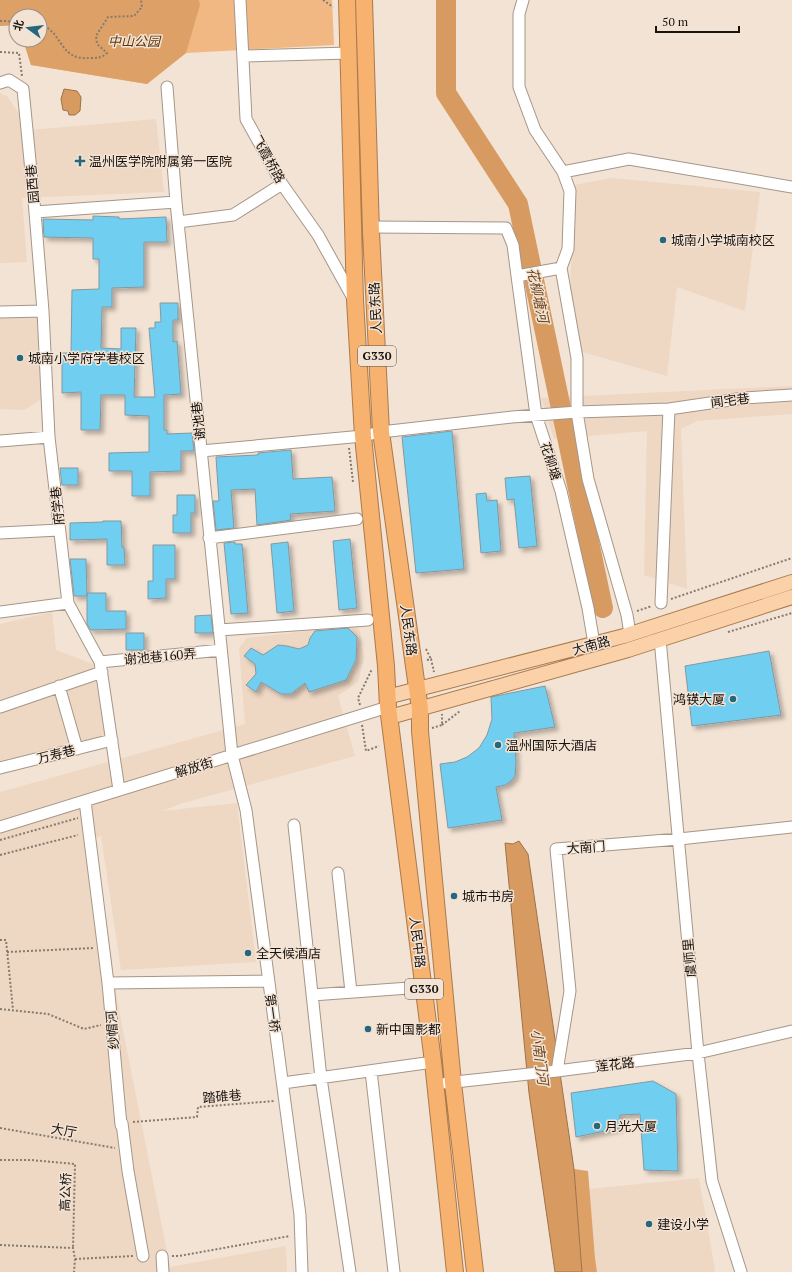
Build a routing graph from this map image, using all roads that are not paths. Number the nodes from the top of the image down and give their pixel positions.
1 (240, 0) edge
2 (364, 0) edge
3 (523, 0) edge
4 (340, 4) edge
5 (349, 53) junction
6 (242, 56) junction
7 (0, 83) edge
8 (167, 86) dead end
9 (563, 172) junction
10 (282, 184) junction
11 (792, 187) edge
12 (176, 202) junction
13 (35, 212) junction
14 (178, 222) junction
15 (371, 227) junction
16 (560, 268) junction
17 (520, 275) junction
18 (355, 300) junction
19 (43, 311) junction
20 (0, 312) edge
21 (792, 395) edge
22 (669, 409) junction
23 (577, 412) junction
24 (536, 415) junction
25 (381, 432) junction
26 (49, 436) junction
27 (362, 436) junction
28 (0, 441) edge
29 (201, 451) junction
30 (357, 519) dead end
31 (59, 530) junction
32 (0, 534) edge
33 (210, 538) junction
34 (792, 582) edge
35 (792, 597) edge
36 (68, 603) junction
37 (661, 603) road end
38 (0, 612) edge
39 (368, 620) dead end
40 (219, 630) junction
41 (627, 635) junction
42 (660, 639) junction
43 (594, 644) junction
44 (221, 650) junction
45 (101, 667) junction
46 (59, 686) junction
47 (418, 689) junction
48 (0, 707) edge
49 (389, 707) junction
50 (420, 709) junction
51 (112, 740) junction
52 (77, 749) junction
53 (232, 755) junction
54 (0, 768) edge
55 (119, 790) junction
56 (85, 800) junction
57 (294, 825) dead end
58 (792, 827) edge
59 (0, 828) edge
60 (679, 839) junction
61 (338, 873) dead end
62 (269, 981) junction
63 (108, 983) junction
64 (423, 987) junction
65 (351, 992) junction
66 (312, 994) junction
67 (792, 1030) edge
68 (698, 1053) junction
69 (433, 1062) junction
70 (371, 1071) junction
71 (557, 1071) junction
72 (321, 1078) junction
73 (283, 1083) junction
74 (453, 1083) junction
75 (435, 1084) junction
76 (143, 1256) road end
77 (162, 1256) road end
78 (163, 1272) edge
79 (302, 1272) edge
80 (350, 1272) edge
81 (394, 1272) edge
82 (456, 1272) edge
83 (474, 1272) edge
84 (741, 1272) edge

1 - 6 street, 飞霞桥路
2 - 15 highway, 人民东路 / G330
3 - 9 street
4 - 5 highway, 人民东路 / G330
5 - 6 street
5 - 18 highway, 人民东路 / G330
6 - 10 street, 飞霞桥路
7 - 13 street, 园西巷
8 - 12 street, 谢池巷
9 - 11 street
9 - 16 street
10 - 14 street
10 - 18 street, 飞霞桥路
12 - 13 street, 园西巷
12 - 14 street, 谢池巷
13 - 19 street, 府学巷
14 - 29 street, 谢池巷
15 - 17 street, 花柳塘
15 - 25 highway, 人民东路 / G330
16 - 17 street
16 - 23 street
17 - 24 street, 花柳塘
18 - 27 highway, 人民东路 / G330
19 - 20 street
19 - 26 street, 府学巷
21 - 22 street, 闻宅巷
22 - 23 street, 闻宅巷
22 - 37 street
23 - 24 street, 闻宅巷
23 - 41 street
24 - 25 street, 闻宅巷
24 - 43 street, 花柳塘
25 - 27 street, 闻宅巷
25 - 47 highway, 人民东路 / G330
26 - 28 street
26 - 31 street, 府学巷
27 - 29 street, 闻宅巷
27 - 49 highway, 人民东路 / G330
29 - 33 street, 谢池巷
30 - 33 street
31 - 32 street
31 - 36 street, 府学巷
33 - 40 street, 谢池巷
34 - 41 main road, 大南路
35 - 42 main road, 大南路
36 - 38 street
36 - 45 street, 府学巷
39 - 40 street
40 - 44 street, 谢池巷
41 - 43 main road, 大南路
42 - 50 main road, 大南路
42 - 60 street, 虞师里
43 - 47 main road, 大南路
44 - 45 street, 谢池巷160弄
44 - 53 street, 谢池巷
45 - 46 street, 谢池巷160弄
45 - 51 street, 府学巷
46 - 48 street, 谢池巷160弄
46 - 52 street
47 - 49 main road, 大南路
47 - 50 highway, 人民东路 / G330
49 - 50 main road, 大南路
49 - 53 street, 解放街
49 - 64 highway, 人民中路 / G330
50 - 74 highway, 人民中路 / G330
51 - 52 street, 万寿巷
51 - 55 street, 府学巷
52 - 54 street, 万寿巷
53 - 55 street, 解放街
53 - 62 street, 第一桥
55 - 56 street, 解放街
56 - 59 street, 解放街
56 - 63 street, 纱帽河
57 - 66 street
58 - 60 street, 大南门
60 - 68 street, 虞师里
60 - 71 street, 大南门
61 - 65 street
62 - 63 street
62 - 73 street, 第一桥
63 - 76 street, 纱帽河
64 - 65 street
64 - 69 highway, 人民中路 / G330
65 - 66 street
66 - 72 street
67 - 68 street, 莲花路
68 - 71 street, 莲花路
68 - 84 street, 虞师里
69 - 70 street
69 - 75 highway, 人民中路 / G330
70 - 72 street
70 - 81 street
71 - 74 street, 莲花路
72 - 73 street
72 - 80 street
73 - 79 street, 第一桥
74 - 75 street, 莲花路
74 - 83 highway, 人民中路 / G330
75 - 82 highway, 人民中路 / G330
77 - 78 street

